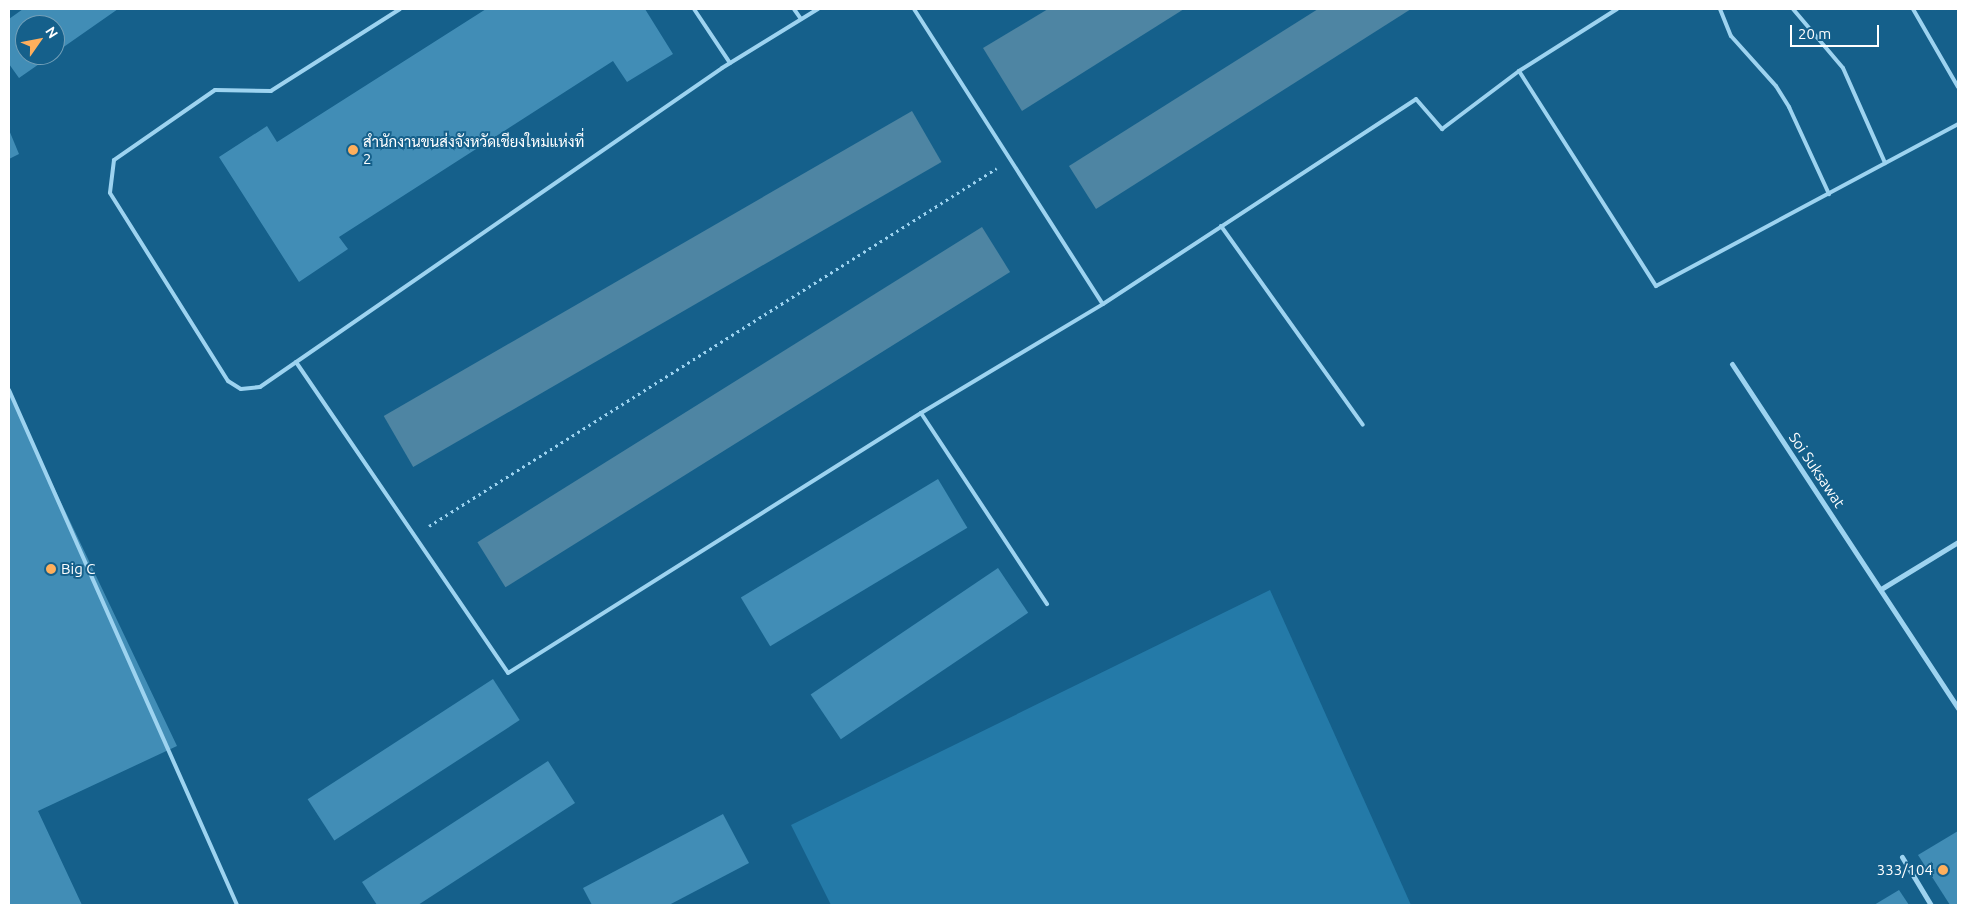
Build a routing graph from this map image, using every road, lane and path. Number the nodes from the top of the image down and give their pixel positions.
1 (400, 9) edge
2 (694, 9) edge
3 (794, 9) edge
4 (818, 9) edge
5 (914, 9) edge
6 (1617, 9) edge
7 (1720, 9) edge
8 (1793, 9) edge
9 (1913, 9) edge
10 (801, 19) junction
11 (730, 63) junction
12 (1519, 71) junction
13 (1958, 87) edge
14 (1958, 124) edge
15 (1012, 159) junction
16 (1886, 163) junction
17 (1829, 194) junction
18 (1221, 226) junction
19 (1103, 304) junction
20 (296, 362) junction
21 (1732, 364) dead end
22 (9, 390) edge
23 (921, 413) junction
24 (1363, 425) dead end
25 (416, 534) junction
26 (1958, 542) edge
27 (1882, 589) junction
28 (1047, 604) dead end
29 (1958, 708) edge
30 (1902, 857) dead end
31 (237, 905) edge
32 (1931, 905) edge

1 - 20 lane
2 - 11 lane
3 - 10 lane
4 - 10 lane
5 - 15 lane
6 - 12 lane
7 - 17 lane
8 - 16 lane
9 - 13 lane
10 - 11 lane
11 - 20 lane
12 - 17 lane
12 - 18 lane
14 - 16 lane
15 - 19 lane
15 - 25 path
16 - 17 lane
18 - 19 lane
18 - 24 lane
19 - 23 lane
20 - 25 lane
21 - 27 street, Soi Suksawat
22 - 31 lane
23 - 25 lane
23 - 28 lane
26 - 27 street
27 - 29 street, Soi Suksawat
30 - 32 street

